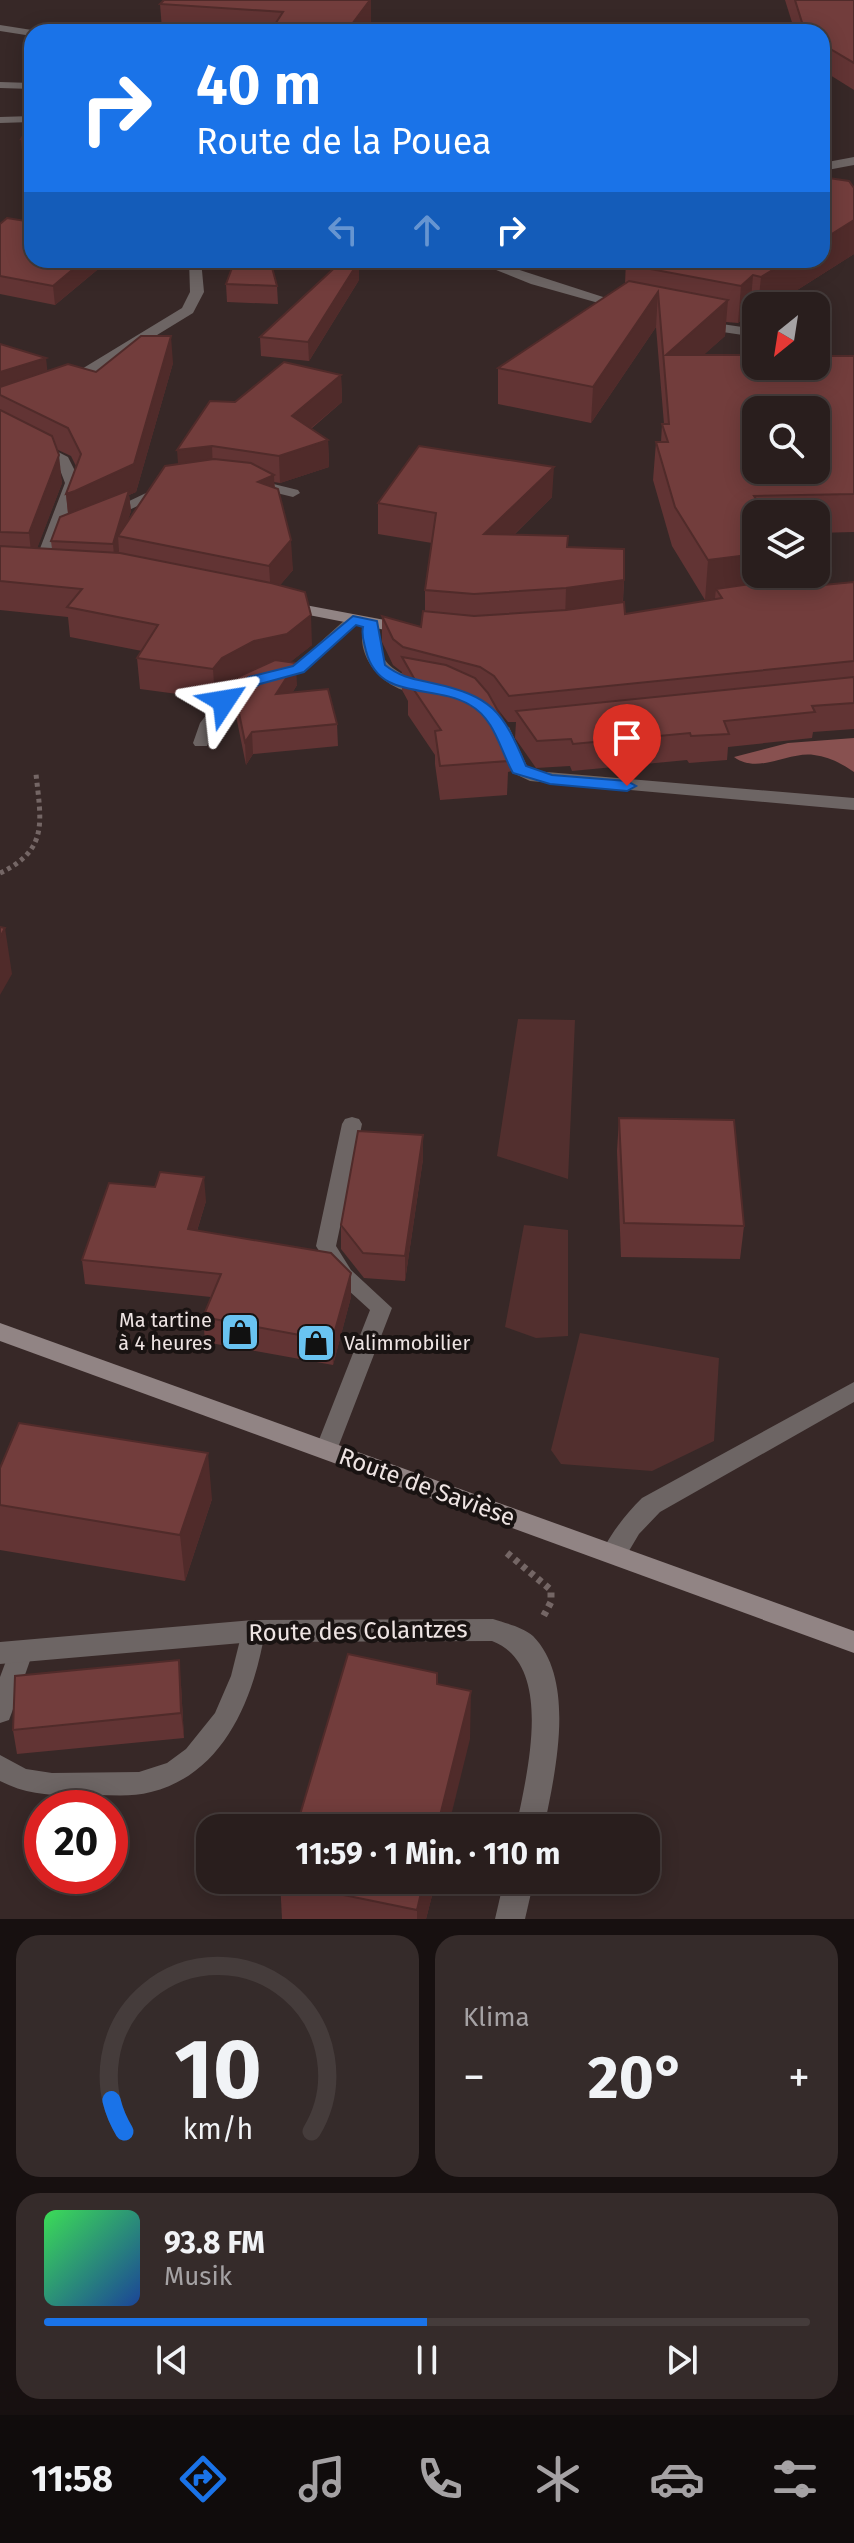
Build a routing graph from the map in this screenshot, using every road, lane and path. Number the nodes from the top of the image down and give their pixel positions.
1 (0, 28) edge
2 (24, 32) edge
3 (0, 85) edge
4 (24, 86) edge
5 (24, 120) edge
6 (3, 121) edge
7 (854, 161) edge
8 (830, 166) edge
9 (196, 268) edge
10 (500, 268) edge
11 (641, 311) edge
12 (687, 322) edge
13 (742, 331) edge
14 (57, 390) edge
15 (0, 426) edge
16 (185, 481) edge
17 (239, 481) edge
18 (293, 493) dead end
19 (97, 520) edge
20 (75, 529) edge
21 (55, 533) junction
22 (61, 568) edge
23 (268, 602) edge
24 (353, 620) junction
25 (372, 624) junction
26 (425, 631) edge
27 (446, 691) edge
28 (490, 713) edge
29 (201, 743) dead end
30 (36, 774) dead end
31 (854, 804) edge
32 (0, 873) edge
33 (352, 1124) dead end
34 (0, 1332) edge
35 (854, 1391) edge
36 (326, 1450) junction
37 (504, 1550) dead end
38 (614, 1553) junction
39 (253, 1631) junction
40 (854, 1642) edge
41 (522, 1643) junction
42 (10, 1652) edge
43 (0, 1712) edge
44 (0, 1766) edge
45 (532, 1814) edge
46 (516, 1894) edge
47 (510, 1919) edge

1 - 2 street
3 - 4 street
5 - 6 street
7 - 8 street
9 - 14 street
10 - 11 street
12 - 13 street
15 - 21 street
16 - 19 lane
17 - 18 lane
20 - 21 lane
21 - 22 street
23 - 24 street
24 - 25 street
24 - 29 lane
25 - 26 street
25 - 27 street
28 - 31 street
30 - 32 path
33 - 36 lane
34 - 36 street, Route de Savièse
35 - 38 street
36 - 38 street, Route de Savièse
37 - 41 path
38 - 40 street, Route de Savièse
39 - 41 street, Route des Colantzes
39 - 42 street, Route des Colantzes
39 - 44 lane
41 - 45 street
42 - 43 lane
46 - 47 street

